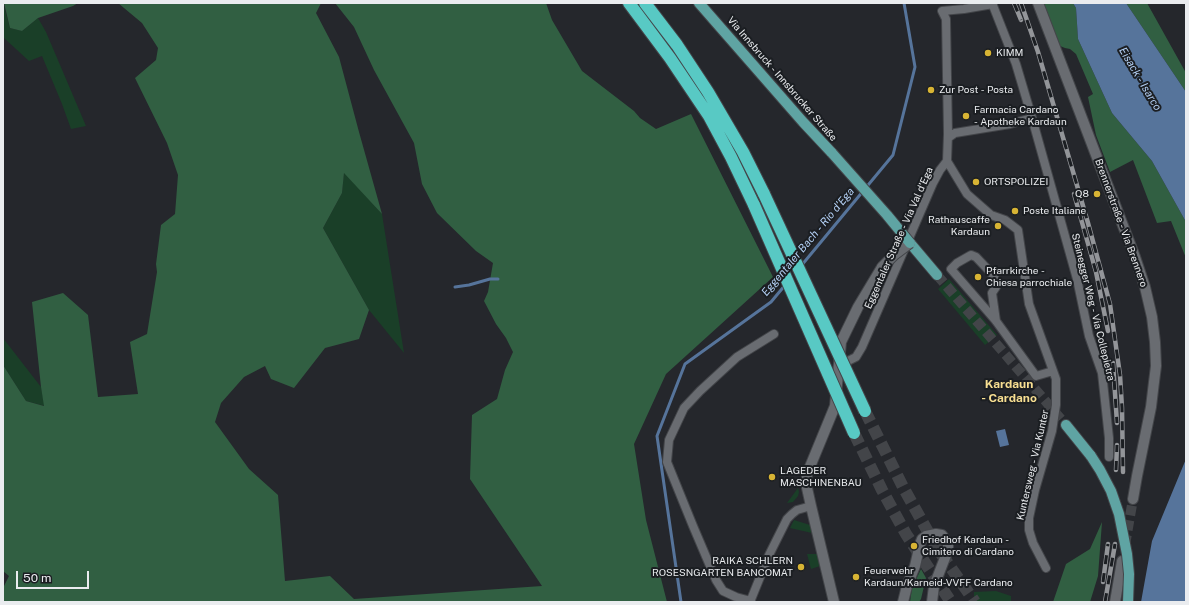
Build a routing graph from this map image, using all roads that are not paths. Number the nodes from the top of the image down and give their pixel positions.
1 (629, 3) edge
2 (645, 3) edge
3 (699, 3) edge
4 (992, 3) edge
5 (1038, 3) edge
6 (942, 11) joint
7 (1032, 118) junction
8 (948, 138) junction
9 (947, 161) junction
10 (910, 243) junction
11 (937, 275) tunnel mouth
12 (996, 321) junction
13 (774, 334) dead end
14 (838, 366) junction
15 (1053, 371) junction
16 (865, 411) tunnel mouth
17 (1066, 425) tunnel mouth
18 (854, 433) tunnel mouth
19 (1109, 457) dead end
20 (1133, 499) tunnel mouth
21 (811, 506) junction
22 (1122, 561) dead end
23 (1046, 568) dead end
24 (750, 601) edge
25 (834, 602) edge
26 (903, 602) edge
27 (932, 602) edge
28 (1115, 602) edge
29 (1128, 602) edge

1 - 18 highway, bridge
2 - 16 highway, bridge
3 - 10 main road, Via Innsbruck - Innsbrucker Straße, bridge
4 - 6 street, Steinegger Weg - Via Collepietra
4 - 7 street, Steinegger Weg - Via Collepietra
5 - 20 main road, Brennerstraße - Via Brennero
6 - 8 street, Eggentaler Straße - Via Val d'Ega
7 - 8 street
7 - 19 street, Steinegger Weg - Via Collepietra
8 - 9 street, Eggentaler Straße - Via Val d'Ega
9 - 14 street, Eggentaler Straße - Via Val d'Ega
9 - 15 street, Kuntersweg - Via Kunter
10 - 11 main road, Via Innsbruck - Innsbrucker Straße
10 - 14 main road, bridge
12 - 12 street
12 - 15 street
13 - 24 street
14 - 21 main road
15 - 23 street, Kuntersweg - Via Kunter
17 - 29 main road, bridge
21 - 24 street
21 - 25 main road
22 - 28 main road
26 - 27 main road

